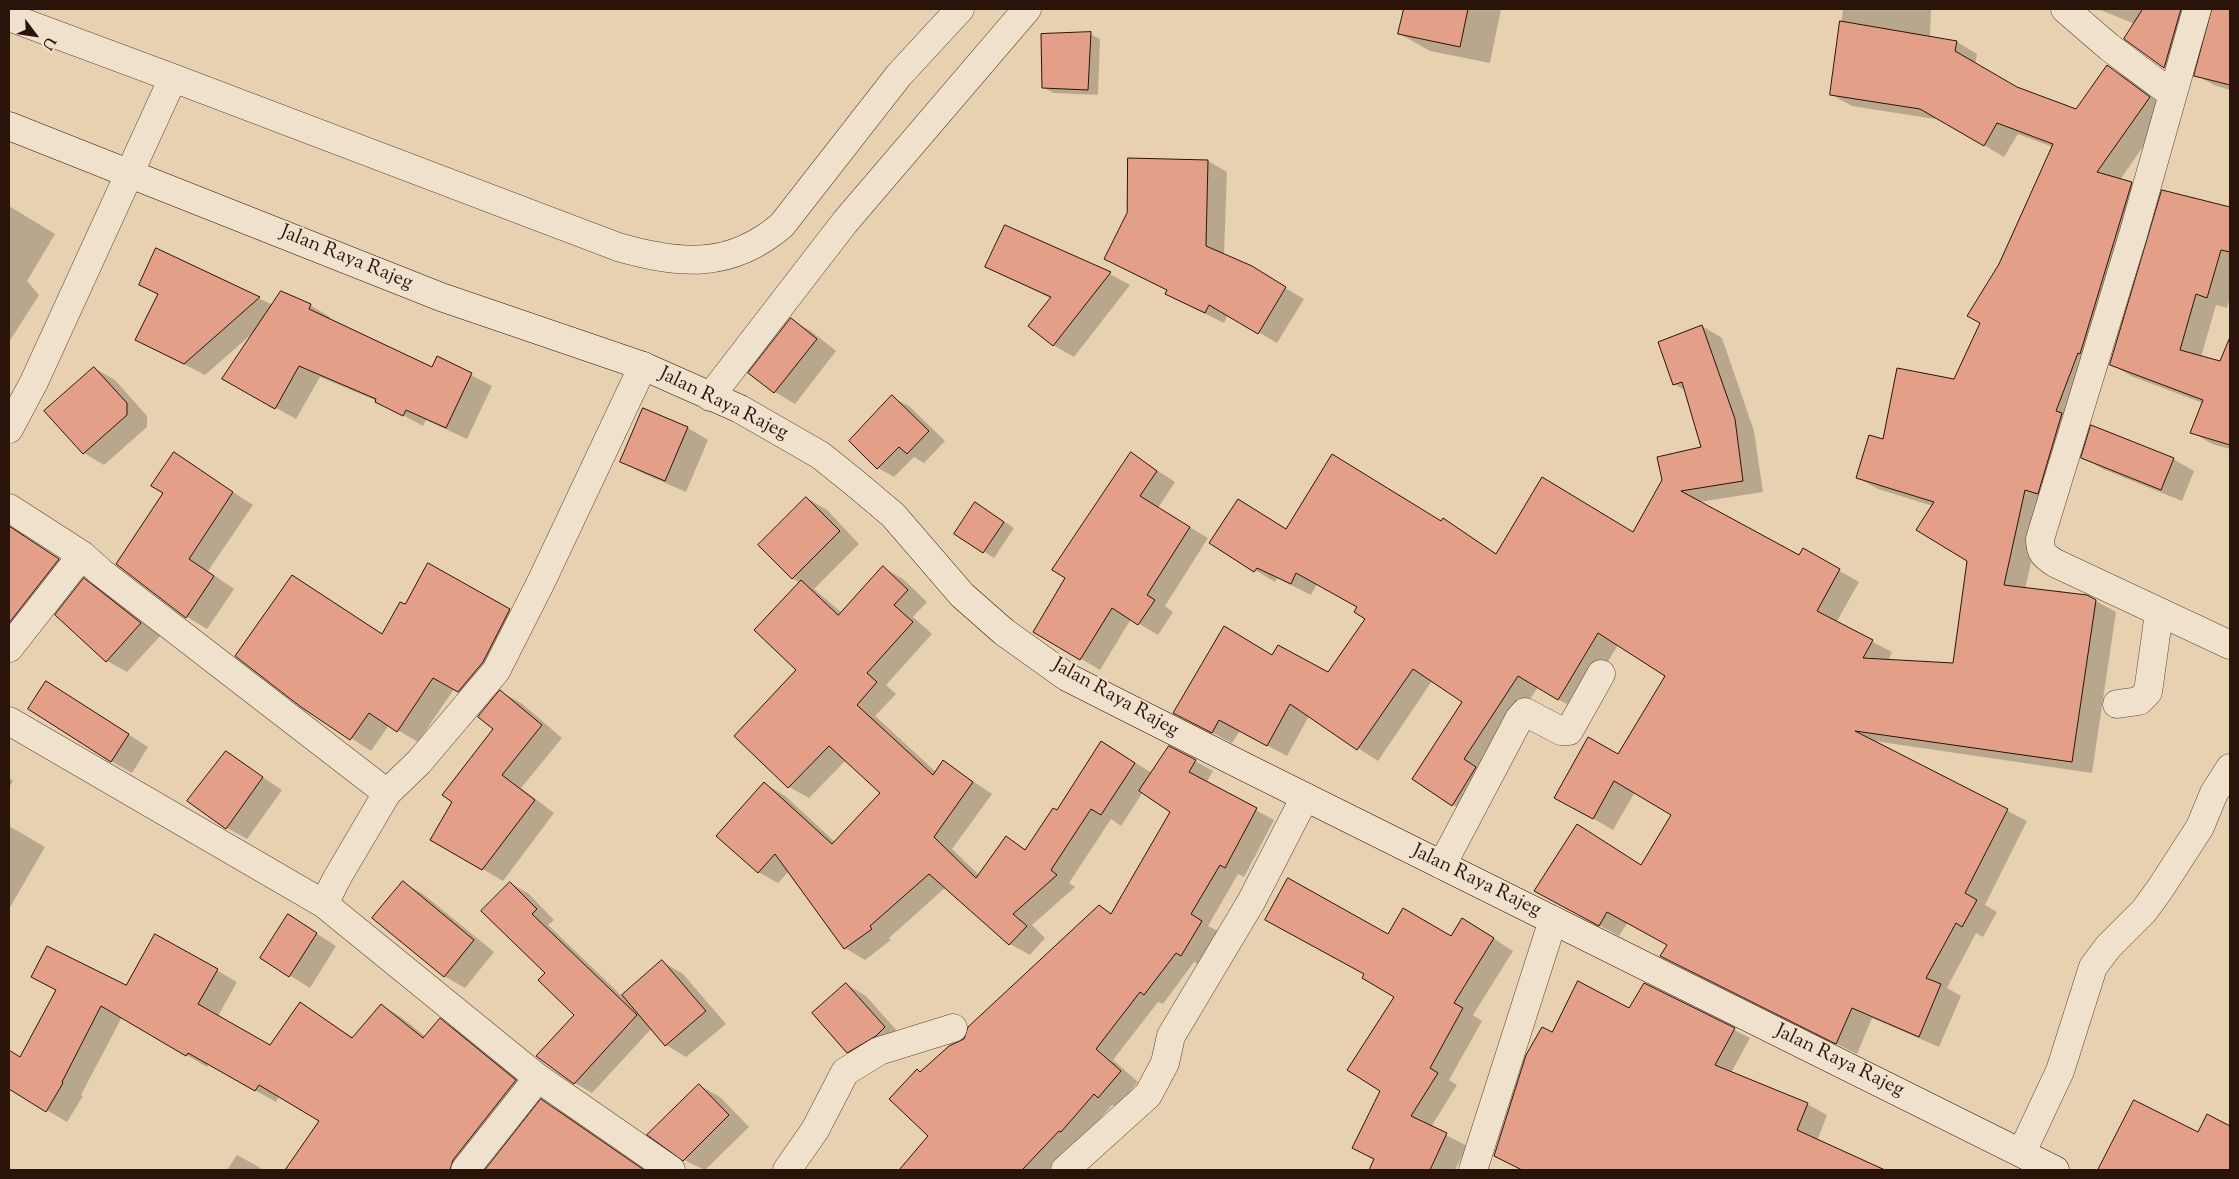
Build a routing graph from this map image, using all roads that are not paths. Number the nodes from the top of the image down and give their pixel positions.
1 (960, 9) edge
2 (1027, 9) edge
3 (2065, 9) edge
4 (2197, 9) edge
5 (9, 17) edge
6 (2172, 94) junction
7 (162, 100) junction
8 (9, 126) edge
9 (128, 172) junction
10 (643, 366) junction
11 (710, 397) junction
12 (9, 429) edge
13 (9, 508) edge
14 (82, 555) junction
15 (2159, 613) junction
16 (2230, 645) edge
17 (9, 648) edge
18 (1600, 674) dead end
19 (2117, 704) dead end
20 (9, 721) edge
21 (2230, 768) edge
22 (387, 793) junction
23 (1305, 797) junction
24 (1442, 865) junction
25 (324, 904) junction
26 (1553, 920) junction
27 (953, 1028) dead end
28 (538, 1078) junction
29 (2022, 1152) junction
30 (1077, 1166) edge
31 (465, 1170) edge
32 (671, 1170) edge
33 (788, 1170) edge
34 (1474, 1170) edge
35 (2055, 1170) edge

1 - 7 street
2 - 11 street
3 - 6 street
4 - 6 street
5 - 7 street
6 - 15 street
7 - 9 street
8 - 9 street, Jalan Raya Rajeg
9 - 10 street, Jalan Raya Rajeg
9 - 12 street
10 - 11 street, Jalan Raya Rajeg
10 - 22 street
11 - 23 street, Jalan Raya Rajeg
13 - 14 street
14 - 17 street
14 - 22 street
15 - 16 street
15 - 19 street
18 - 24 street
20 - 25 street
21 - 29 street
22 - 25 street
23 - 24 street, Jalan Raya Rajeg
23 - 30 street
24 - 26 street, Jalan Raya Rajeg
25 - 28 street
26 - 29 street, Jalan Raya Rajeg
26 - 34 street
27 - 33 street
28 - 31 street
28 - 32 street
29 - 35 street, Jalan Raya Rajeg

